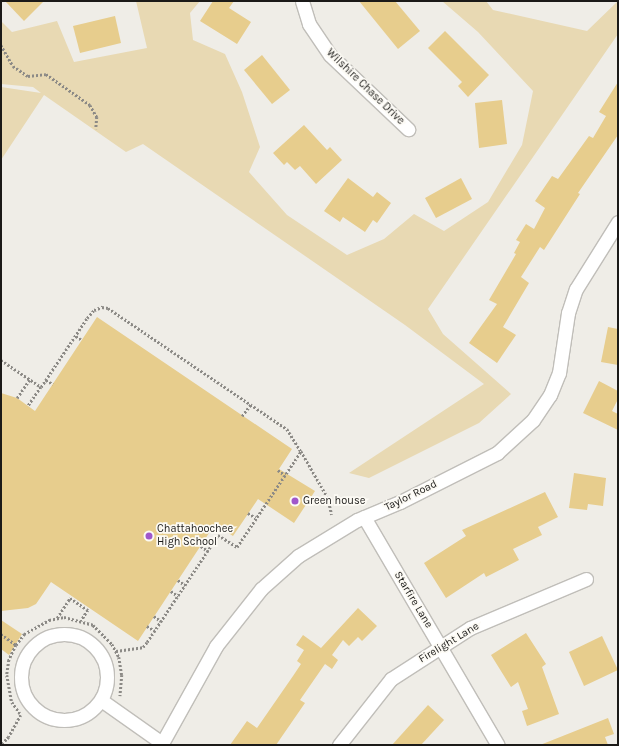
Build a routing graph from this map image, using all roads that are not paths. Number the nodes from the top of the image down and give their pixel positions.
1 (302, 1) edge
2 (408, 129) dead end
3 (618, 222) edge
4 (364, 517) junction
5 (586, 579) dead end
6 (441, 646) junction
7 (101, 700) junction
8 (161, 744) edge
9 (339, 745) edge
10 (498, 745) edge

1 - 2 street, Wilshire Chase Drive
3 - 4 street, Taylor Road
4 - 6 street, Starfire Lane
4 - 8 street, Taylor Road
5 - 6 street, Firelight Lane
6 - 9 street, Firelight Lane
6 - 10 street, Starfire Lane
7 - 7 street
7 - 8 street

